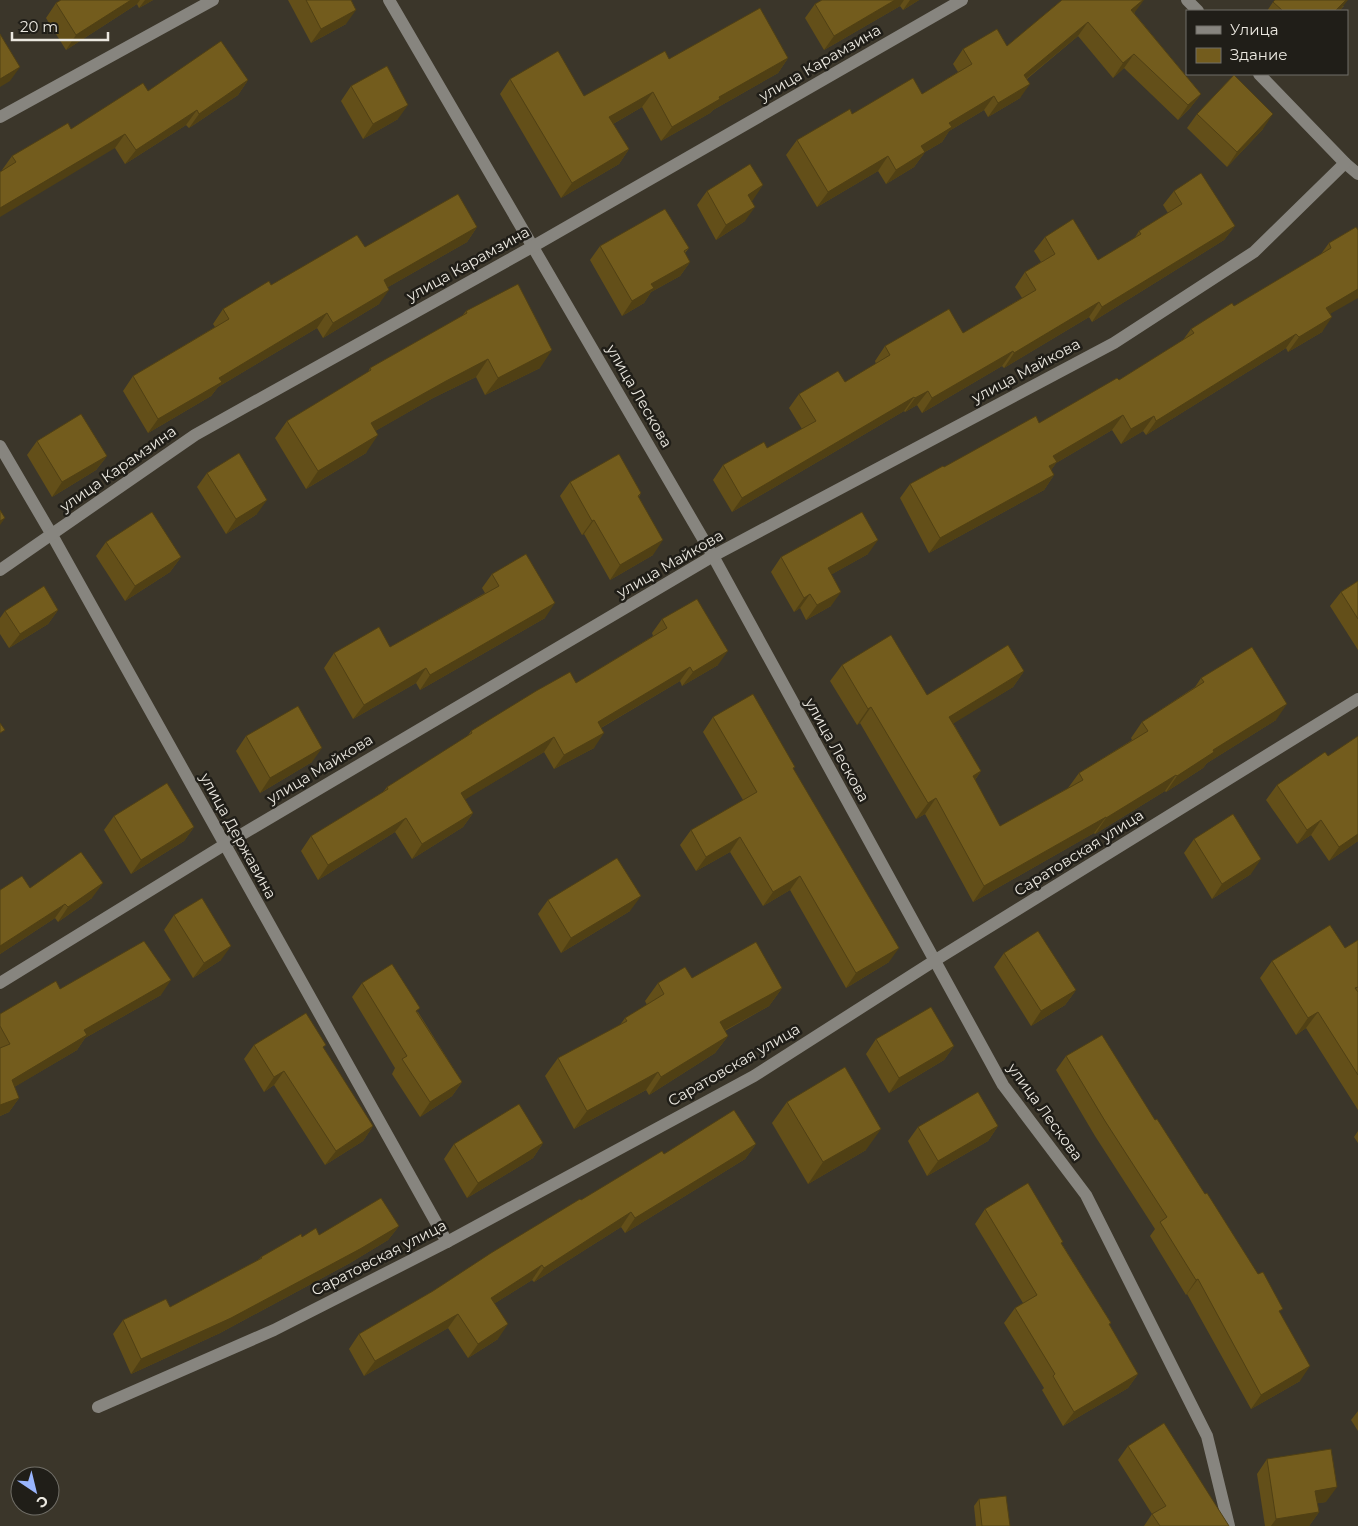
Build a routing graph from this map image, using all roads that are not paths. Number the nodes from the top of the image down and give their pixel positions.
1 (213, 0) edge
2 (389, 0) edge
3 (962, 0) edge
4 (1187, 0) edge
5 (1197, 10) edge
6 (1260, 75) edge
7 (0, 117) edge
8 (1345, 163) junction
9 (1358, 174) edge
10 (532, 246) junction
11 (0, 446) edge
12 (52, 535) junction
13 (713, 556) junction
14 (0, 570) edge
15 (1358, 699) edge
16 (224, 845) junction
17 (934, 961) junction
18 (0, 983) edge
19 (446, 1242) junction
20 (98, 1406) dead end
21 (1229, 1526) edge

1 - 7 street
2 - 10 street, улица Лескова
3 - 10 street, улица Карамзина
4 - 5 street
6 - 8 street
8 - 9 street
8 - 13 street, улица Майкова
10 - 12 street, улица Карамзина
10 - 13 street, улица Лескова
11 - 12 street, улица Державина
12 - 14 street, улица Карамзина
12 - 16 street, улица Державина
13 - 16 street, улица Майкова
13 - 17 street, улица Лескова
15 - 17 street, Саратовская улица
16 - 18 street, улица Майкова
16 - 19 street, улица Державина
17 - 19 street, Саратовская улица
17 - 21 street, улица Лескова
19 - 20 street, Саратовская улица

